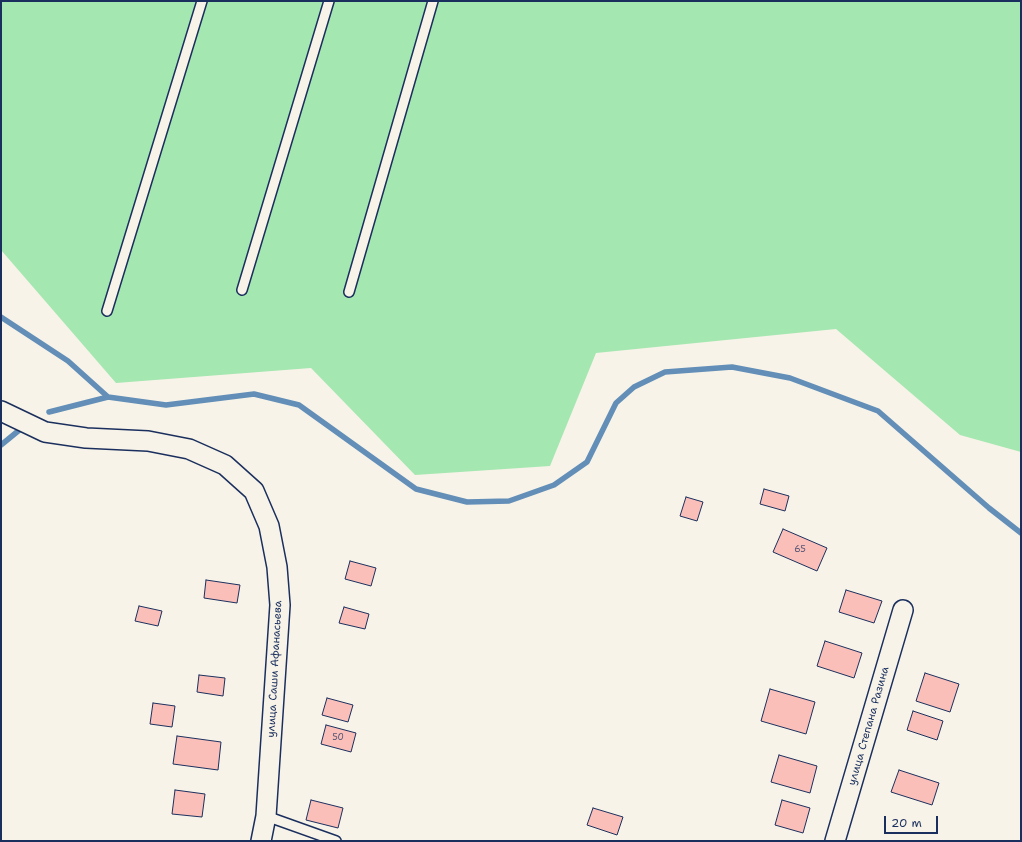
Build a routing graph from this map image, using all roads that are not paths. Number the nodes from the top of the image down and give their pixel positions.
1 (202, 1) edge
2 (329, 1) edge
3 (433, 1) edge
4 (242, 290) dead end
5 (349, 292) dead end
6 (107, 311) dead end
7 (1, 411) edge
8 (903, 610) dead end
9 (266, 816) junction
10 (261, 841) edge
11 (336, 841) edge
12 (835, 841) edge

1 - 6 lane
2 - 4 lane
3 - 5 lane
7 - 9 street, улица Саши Афанасьева
8 - 12 street, улица Степана Разина
9 - 10 street, улица Саши Афанасьева
9 - 11 lane

